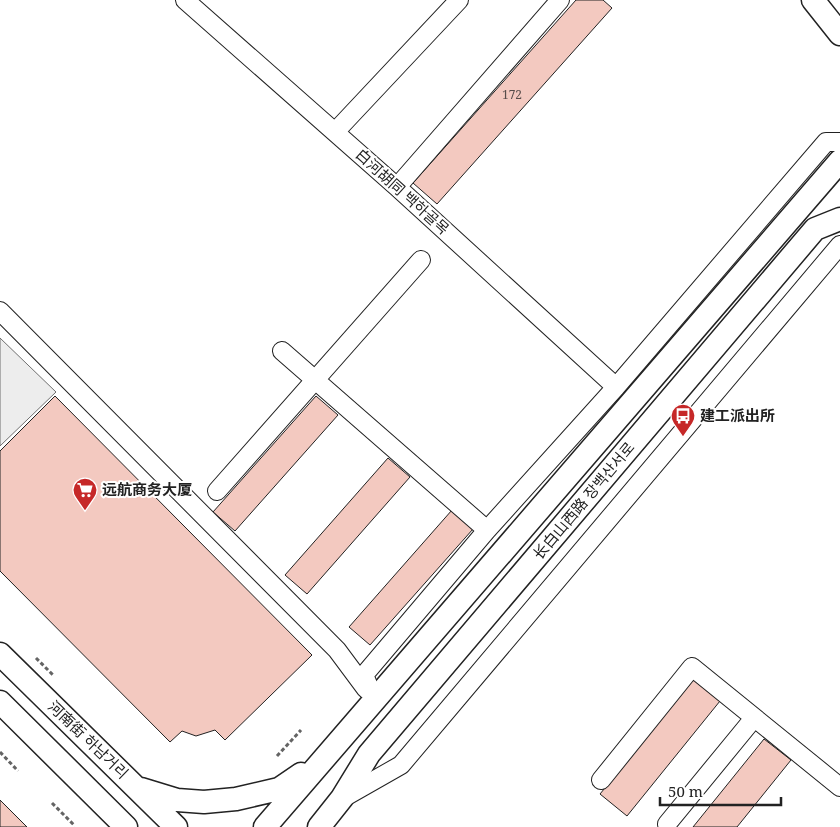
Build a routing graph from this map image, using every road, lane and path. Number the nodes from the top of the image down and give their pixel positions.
1 (185, 0) edge
2 (459, 0) edge
3 (560, 0) edge
4 (813, 0) edge
5 (840, 34) edge
6 (335, 132) junction
7 (840, 142) edge
8 (840, 162) edge
9 (398, 187) junction
10 (840, 219) edge
11 (840, 245) edge
12 (421, 260) dead end
13 (0, 311) edge
14 (282, 352) dead end
15 (315, 380) junction
16 (616, 387) junction
17 (218, 490) dead end
18 (487, 530) junction
19 (0, 654) edge
20 (36, 658) dead end
21 (53, 675) dead end
22 (375, 701) junction
23 (0, 702) edge
24 (754, 718) junction
25 (301, 730) dead end
26 (0, 752) edge
27 (277, 756) dead end
28 (324, 757) junction
29 (18, 771) dead end
30 (601, 780) dead end
31 (840, 787) edge
32 (138, 788) junction
33 (94, 794) junction
34 (342, 798) junction
35 (52, 803) dead end
36 (668, 824) dead end
37 (75, 826) edge
38 (116, 827) edge
39 (126, 827) edge
40 (176, 827) edge
41 (265, 827) edge
42 (319, 827) edge

1 - 6 street, 白河胡同 백하골목
2 - 6 street
3 - 9 street
4 - 5 main road
6 - 9 street, 白河胡同 백하골목
7 - 16 street
8 - 22 main road, 长白山西路 장백산서로
9 - 16 street, 白河胡同 백하골목
10 - 34 main road, 长白山西路 장백산서로
11 - 34 street, 长白山西路 장백산서로
12 - 15 street
13 - 22 street
14 - 15 street
15 - 17 street
15 - 18 street
16 - 18 street
18 - 22 street
19 - 32 main road, 河南街 하남거리
20 - 21 path
22 - 28 main road, 长白山西路 장백산서로
23 - 33 main road
24 - 30 street
24 - 31 street
24 - 36 street
25 - 27 path
26 - 29 path
28 - 32 main road
28 - 41 main road, 长白山西路 장백산서로
32 - 40 main road, 河南街 하남거리
33 - 38 main road
33 - 39 main road
34 - 42 main road, 长白山西路 장백산서로
35 - 37 path

